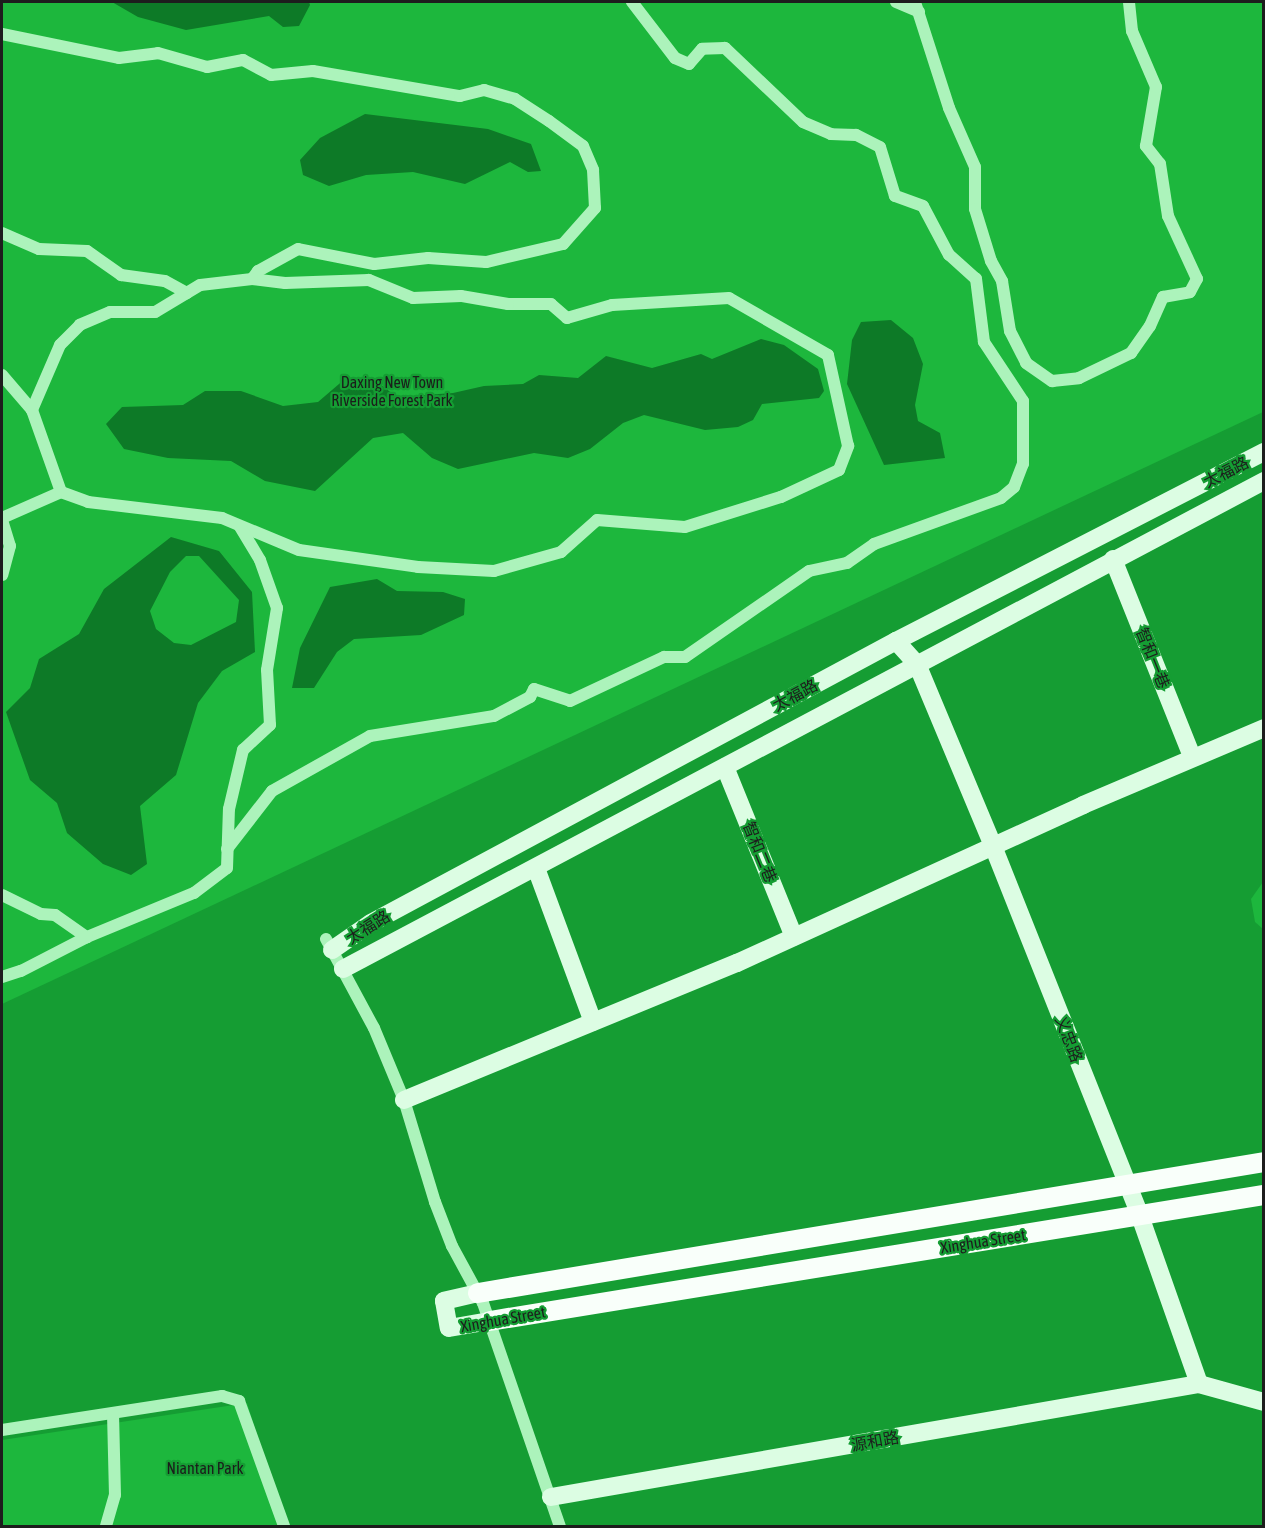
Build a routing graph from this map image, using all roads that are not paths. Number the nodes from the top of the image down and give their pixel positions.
1 (632, 2) edge
2 (896, 2) edge
3 (1129, 2) edge
4 (917, 7) edge
5 (2, 34) edge
6 (2, 233) edge
7 (252, 279) junction
8 (187, 293) junction
9 (2, 375) edge
10 (32, 410) junction
11 (1263, 452) edge
12 (1263, 481) edge
13 (61, 492) junction
14 (2, 519) edge
15 (240, 527) junction
16 (1113, 559) junction
17 (2, 575) edge
18 (896, 641) junction
19 (917, 664) junction
20 (1263, 728) edge
21 (1192, 757) junction
22 (726, 767) junction
23 (993, 846) junction
24 (227, 849) junction
25 (536, 868) junction
26 (2, 895) edge
27 (87, 937) junction
28 (794, 937) junction
29 (329, 945) joint
30 (342, 969) junction
31 (2, 976) edge
32 (593, 1022) junction
33 (404, 1100) junction
34 (1263, 1162) edge
35 (1126, 1185) junction
36 (1263, 1194) edge
37 (1140, 1216) junction
38 (478, 1293) junction
39 (490, 1321) junction
40 (1198, 1384) junction
41 (1263, 1402) edge
42 (112, 1414) junction
43 (2, 1430) edge
44 (551, 1497) junction
45 (106, 1527) edge
46 (284, 1527) edge
47 (560, 1527) edge

1 - 24 street
2 - 4 street
3 - 4 street
5 - 7 street
6 - 8 street
7 - 8 street
7 - 15 street
8 - 10 street
9 - 10 street
10 - 13 street
11 - 18 street, 太福路
12 - 16 street, 太福路
13 - 14 street
13 - 15 street
14 - 17 street
15 - 24 street
16 - 19 street, 太福路
16 - 21 street, 智和一巷
18 - 19 street, 义忠路
18 - 29 street, 太福路
19 - 22 street, 太福路
19 - 23 street, 义忠路
20 - 21 street
21 - 23 street
22 - 25 street, 太福路
22 - 28 street, 智和二巷
23 - 28 street
23 - 35 street, 义忠路
24 - 27 street
25 - 30 street, 太福路
25 - 32 street
26 - 27 street
27 - 31 street
28 - 32 street
29 - 30 street
30 - 33 street
32 - 33 street
33 - 38 street
34 - 35 main road, Xinghua Street
35 - 37 street, 义忠路
35 - 38 main road, Xinghua Street
36 - 37 main road, Xinghua Street
37 - 39 main road, Xinghua Street
37 - 40 street, 义忠路
38 - 39 street
38 - 39 street, Xinghua Street
39 - 44 street
40 - 41 street
40 - 44 street, 源和路
42 - 43 street
42 - 45 street
42 - 46 street
44 - 47 street

